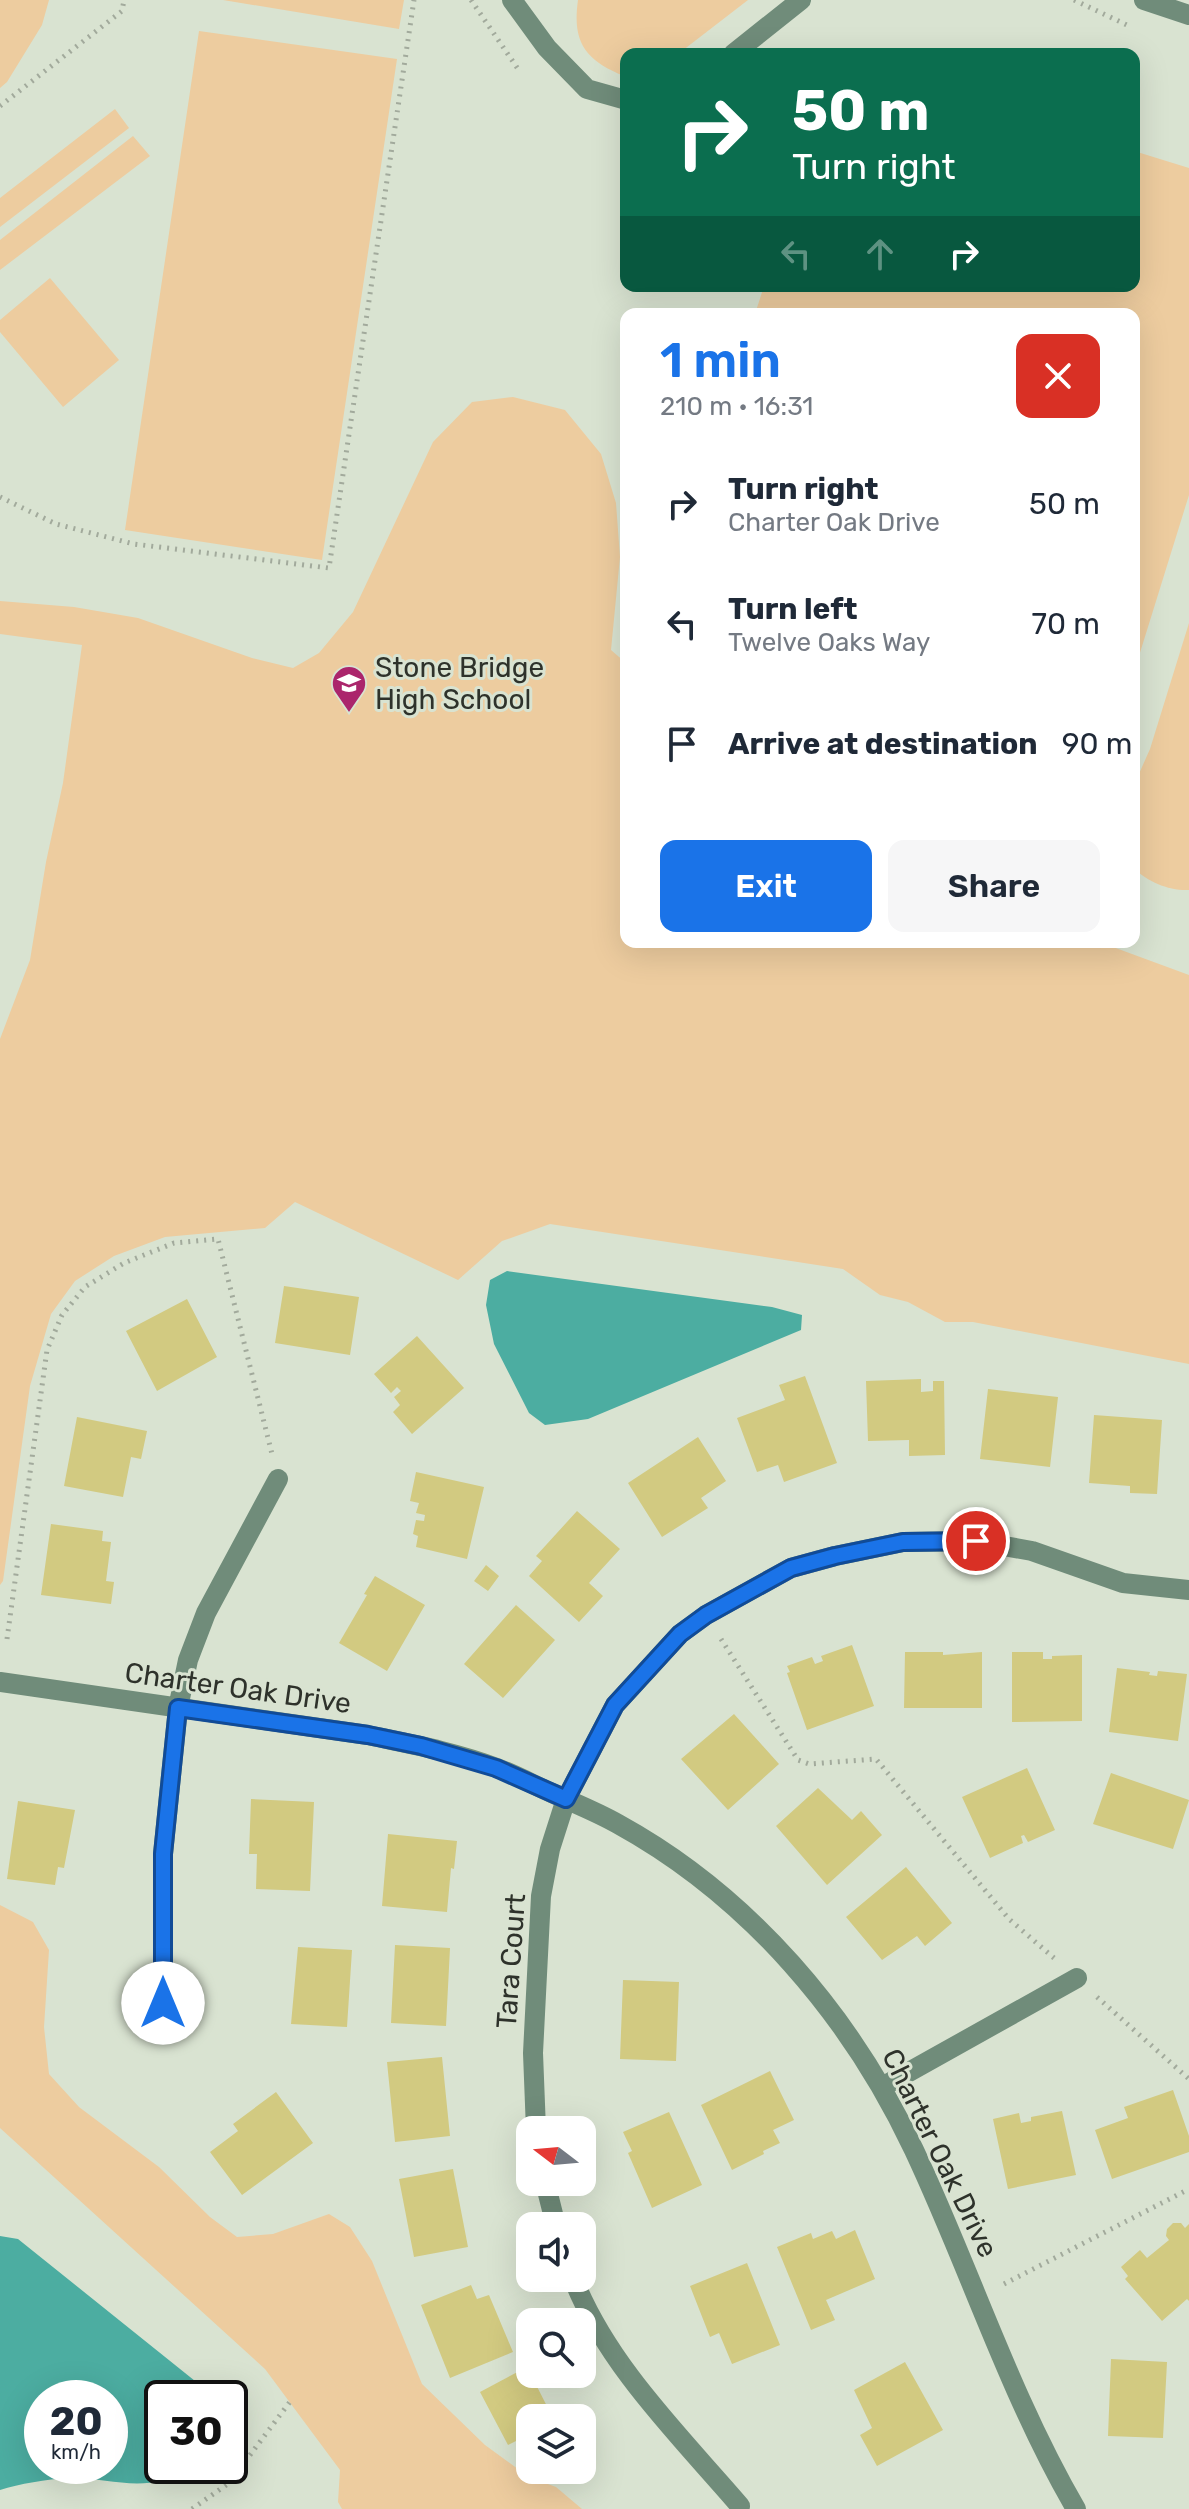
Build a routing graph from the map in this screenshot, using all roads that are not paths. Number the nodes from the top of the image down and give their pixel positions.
1 (512, 0) edge
2 (801, 0) edge
3 (1144, 0) edge
4 (1189, 15) edge
5 (741, 48) edge
6 (620, 98) edge
7 (278, 1479) road end
8 (1189, 1590) edge
9 (0, 1682) edge
10 (178, 1708) junction
11 (566, 1799) junction
12 (1077, 1978) road end
13 (163, 2003) dead end
14 (882, 2087) junction
15 (535, 2116) edge
16 (578, 2292) edge
17 (740, 2506) dead end
18 (1076, 2509) edge

1 - 6 street
2 - 5 street
3 - 4 street
7 - 10 street
8 - 11 street, Tara Court
9 - 10 street, Charter Oak Drive
10 - 11 street, Charter Oak Drive
10 - 13 street
11 - 14 street, Charter Oak Drive
11 - 15 street, Tara Court
12 - 14 street
14 - 18 street, Charter Oak Drive
16 - 17 street

